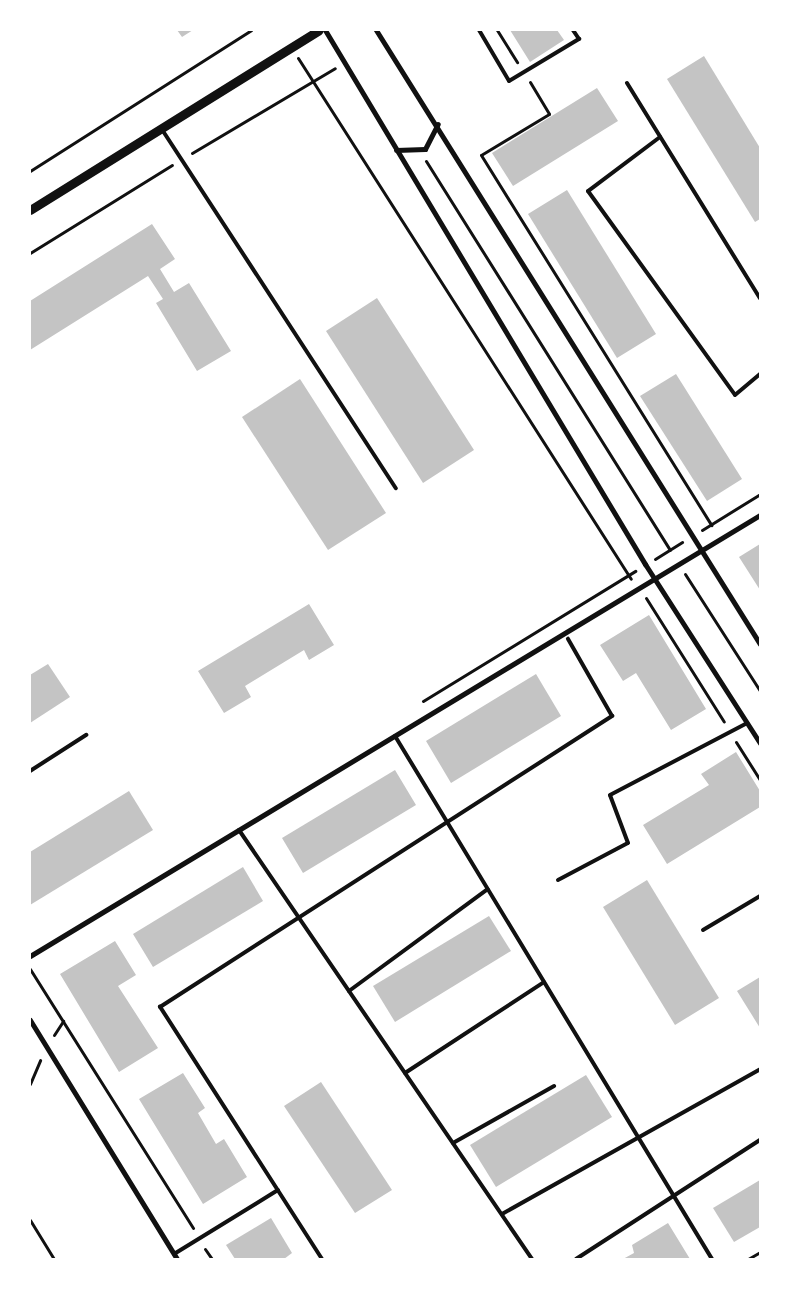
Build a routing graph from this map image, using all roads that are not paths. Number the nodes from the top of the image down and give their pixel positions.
1 (319, 30) edge
2 (325, 30) edge
3 (376, 30) edge
4 (479, 30) edge
5 (573, 30) edge
6 (627, 82) dead end
7 (438, 124) junction
8 (161, 128) junction
9 (660, 137) junction
10 (396, 150) junction
11 (30, 210) edge
12 (760, 298) edge
13 (760, 374) edge
14 (396, 488) dead end
15 (760, 515) edge
16 (702, 551) junction
17 (654, 579) junction
18 (568, 639) dead end
19 (760, 644) edge
20 (747, 723) junction
21 (86, 736) dead end
22 (394, 736) junction
23 (760, 743) edge
24 (30, 771) edge
25 (447, 822) junction
26 (239, 830) junction
27 (558, 880) dead end
28 (488, 890) junction
29 (760, 896) edge
30 (299, 917) junction
31 (703, 930) dead end
32 (30, 956) edge
33 (544, 982) junction
34 (349, 991) junction
35 (30, 1020) edge
36 (760, 1069) edge
37 (405, 1073) junction
38 (554, 1086) dead end
39 (638, 1137) junction
40 (760, 1140) edge
41 (453, 1143) junction
42 (278, 1190) junction
43 (674, 1196) junction
44 (502, 1214) junction
45 (175, 1256) edge
46 (322, 1259) edge
47 (532, 1259) edge
48 (576, 1259) edge
49 (712, 1259) edge

1 - 8 street
2 - 10 street
3 - 7 street
4 - 5 lane
6 - 9 lane
7 - 10 street
7 - 16 street
8 - 11 street
8 - 14 lane
9 - 12 lane
9 - 13 lane
10 - 17 street
15 - 16 street
16 - 17 street
16 - 19 street
17 - 20 street
17 - 22 street
18 - 25 lane
20 - 23 street
20 - 27 lane
21 - 24 lane
22 - 25 lane
22 - 26 street
25 - 28 lane
25 - 30 lane
26 - 30 lane
26 - 32 street
28 - 33 lane
28 - 34 lane
29 - 31 lane
30 - 34 lane
30 - 42 lane
33 - 37 lane
33 - 39 lane
34 - 37 lane
35 - 45 street
36 - 39 lane
37 - 41 lane
38 - 41 lane
39 - 43 lane
39 - 44 lane
40 - 43 lane
41 - 44 lane
42 - 45 lane
42 - 46 lane
43 - 48 lane
43 - 49 lane
44 - 47 lane

